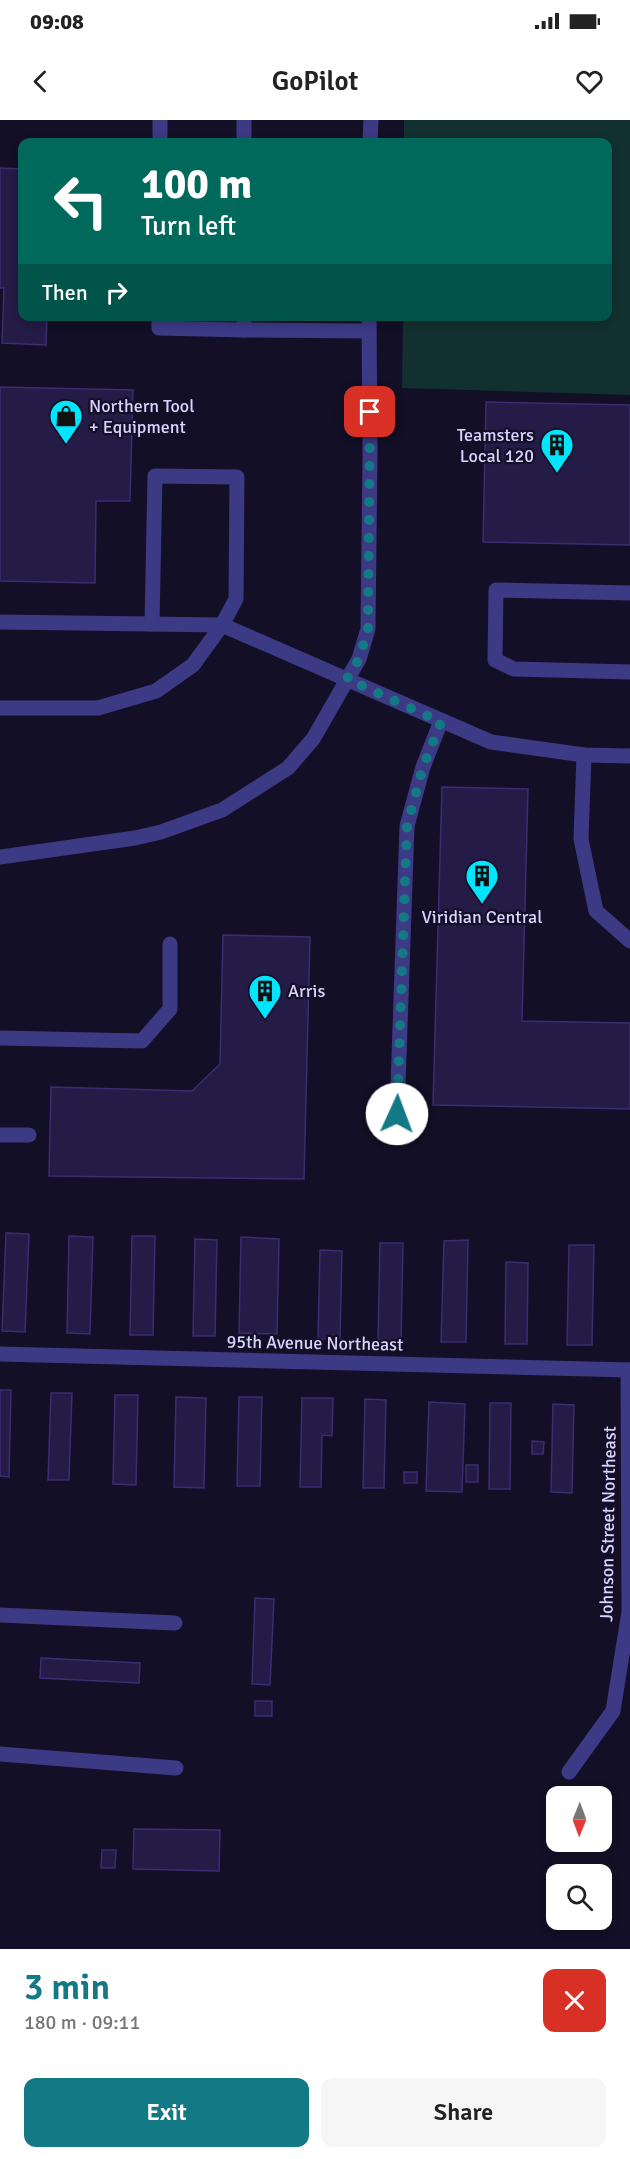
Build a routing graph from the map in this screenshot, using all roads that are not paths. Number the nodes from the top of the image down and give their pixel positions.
1 (160, 120) edge
2 (244, 120) edge
3 (370, 120) edge
4 (160, 138) edge
5 (244, 138) edge
6 (370, 138) edge
7 (159, 321) edge
8 (244, 323) edge
9 (369, 324) edge
10 (630, 593) edge
11 (0, 622) edge
12 (152, 624) junction
13 (222, 625) junction
14 (630, 672) edge
15 (347, 679) junction
16 (0, 708) edge
17 (441, 722) junction
18 (584, 755) junction
19 (630, 756) edge
20 (0, 857) edge
21 (630, 941) edge
22 (170, 944) dead end
23 (0, 1038) edge
24 (397, 1114) dead end
25 (0, 1135) edge
26 (29, 1136) dead end
27 (0, 1354) edge
28 (629, 1370) edge
29 (0, 1615) edge
30 (176, 1623) dead end
31 (0, 1754) edge
32 (176, 1768) dead end
33 (569, 1772) dead end

1 - 4 street
2 - 5 street
3 - 6 street
7 - 8 street
8 - 9 street
9 - 15 street
10 - 14 street
11 - 12 street
12 - 13 street
12 - 13 street
13 - 15 street
13 - 16 street
15 - 17 street
15 - 20 street
17 - 18 street
17 - 24 street
18 - 19 street
18 - 21 street
22 - 23 street
25 - 26 street
27 - 28 street, 95th Avenue Northeast
28 - 33 street, Johnson Street Northeast
29 - 30 street
31 - 32 street

